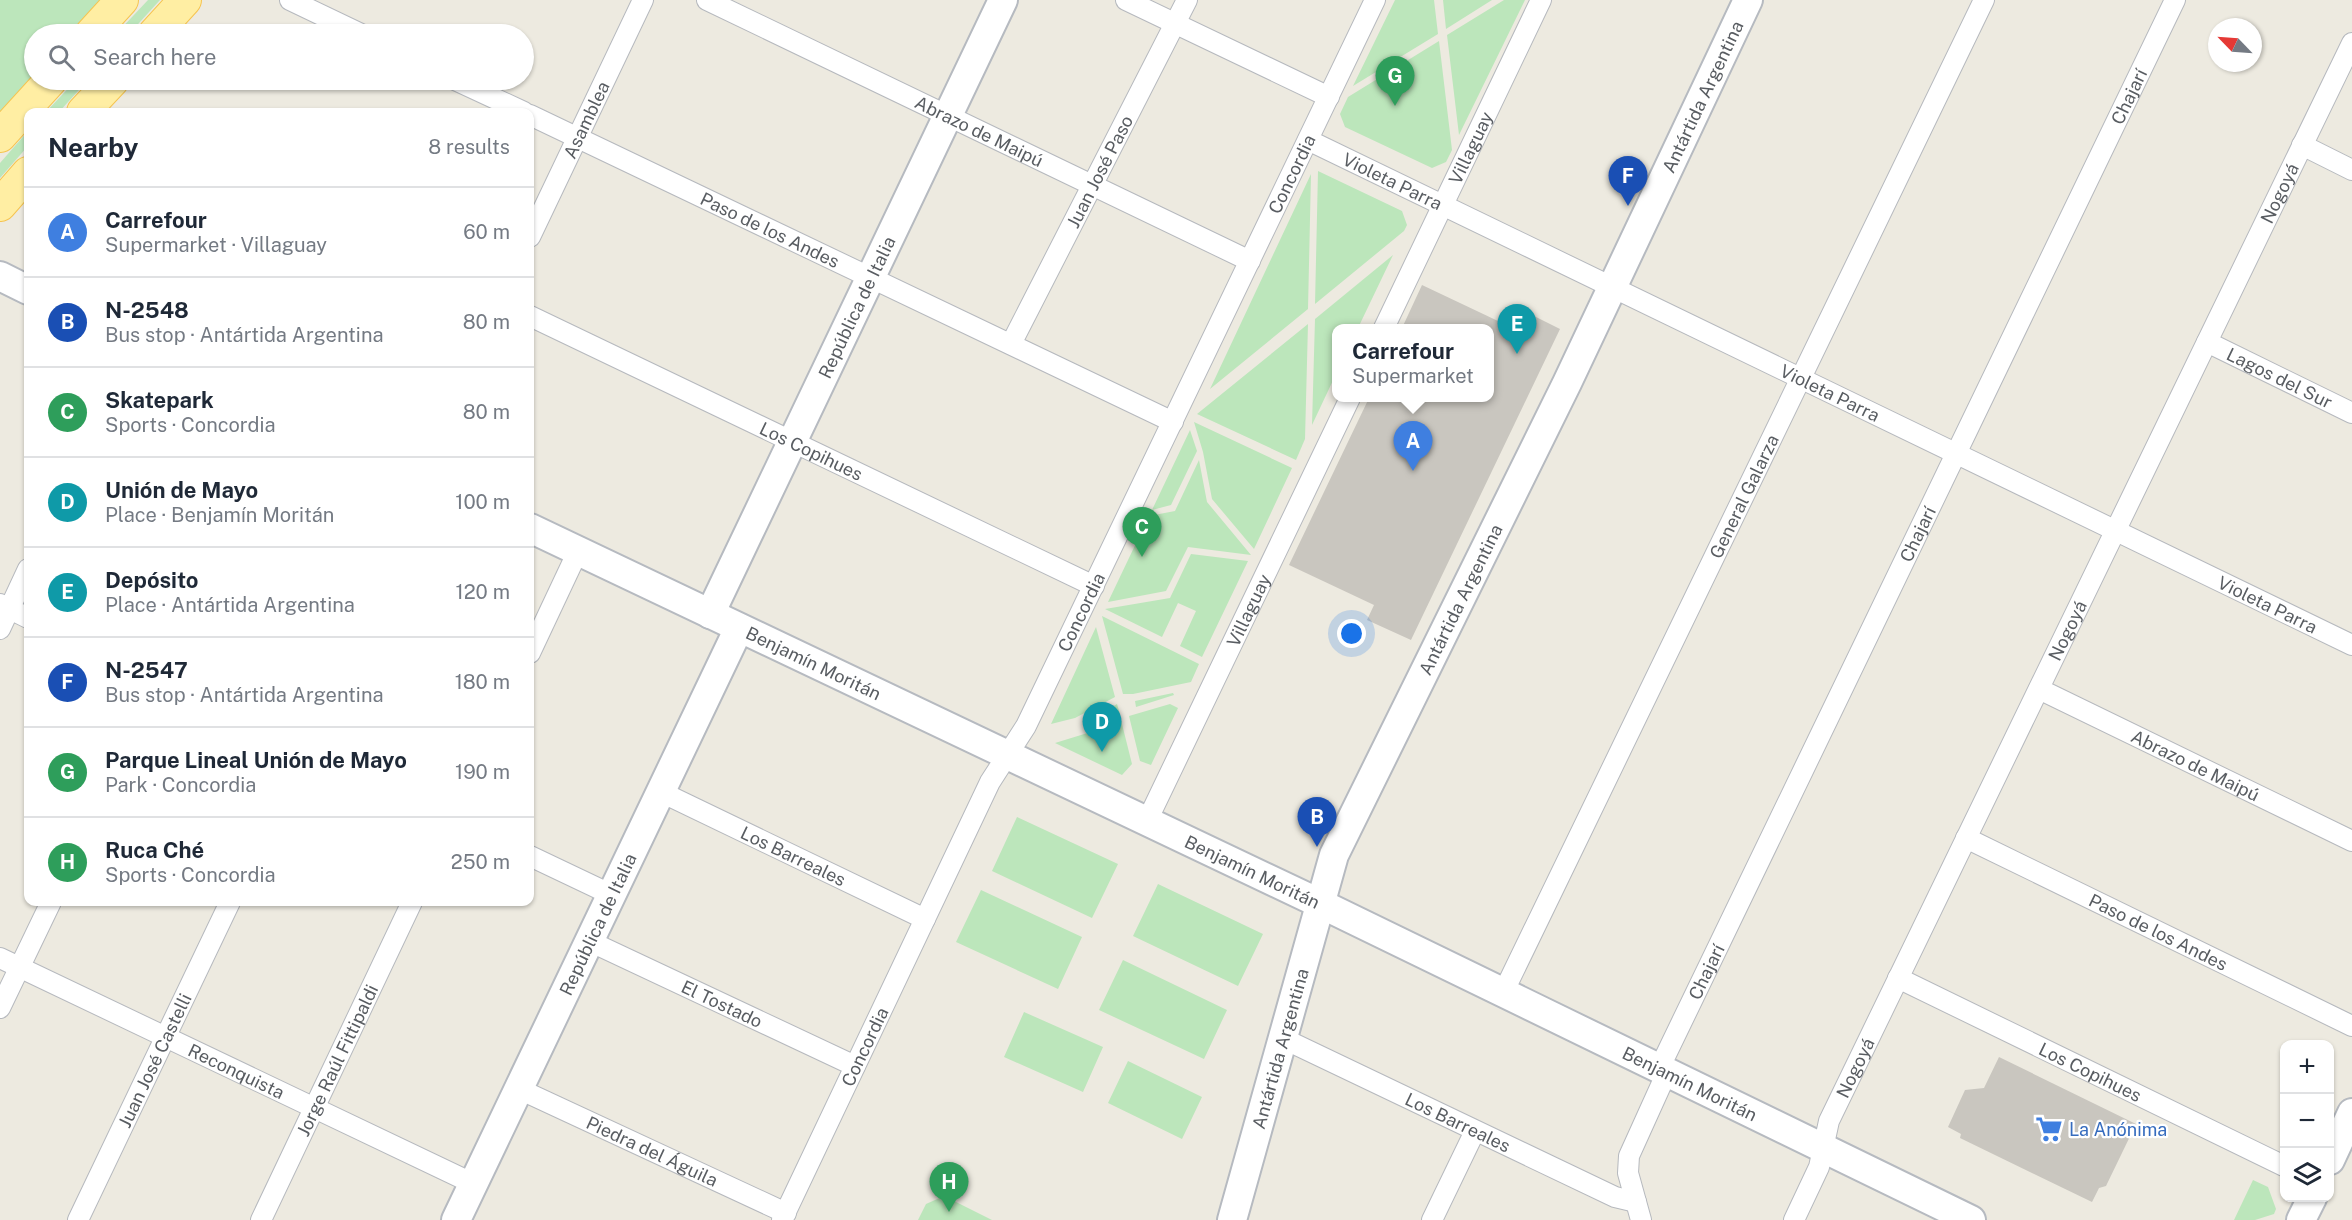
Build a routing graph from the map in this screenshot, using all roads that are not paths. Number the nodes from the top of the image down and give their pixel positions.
1 (122, 0) edge
2 (185, 0) edge
3 (290, 0) edge
4 (643, 0) edge
5 (707, 0) edge
6 (1003, 0) edge
7 (1126, 0) edge
8 (1187, 0) edge
9 (1375, 0) edge
10 (1541, 0) edge
11 (1748, 0) edge
12 (1984, 0) edge
13 (2175, 0) edge
14 (100, 24) edge
15 (163, 24) edge
16 (341, 24) edge
17 (1175, 24) junction
18 (2352, 43) edge
19 (42, 90) edge
20 (107, 90) edge
21 (477, 90) edge
22 (1329, 97) junction
23 (26, 108) edge
24 (96, 108) edge
25 (515, 108) edge
26 (24, 110) edge
27 (948, 116) junction
28 (534, 117) edge
29 (0, 136) edge
30 (577, 138) junction
31 (1308, 140) junction
32 (2302, 145) junction
33 (2352, 170) edge
34 (24, 178) edge
35 (1092, 185) junction
36 (0, 205) edge
37 (1443, 206) junction
38 (534, 229) edge
39 (1250, 261) junction
40 (0, 276) edge
41 (870, 278) junction
42 (24, 288) edge
43 (1612, 288) junction
44 (534, 318) edge
45 (1386, 324) edge
46 (2207, 342) junction
47 (1011, 345) junction
48 (1801, 379) junction
49 (1348, 402) edge
50 (2350, 406) edge
51 (1173, 422) junction
52 (792, 441) junction
53 (1956, 454) junction
54 (534, 530) edge
55 (2116, 531) junction
56 (578, 551) junction
57 (24, 575) edge
58 (1094, 586) junction
59 (5, 606) edge
60 (710, 614) junction
61 (24, 616) edge
62 (0, 628) edge
63 (739, 628) junction
64 (534, 644) edge
65 (2352, 645) edge
66 (2039, 689) junction
67 (1007, 755) junction
68 (661, 792) junction
69 (1147, 821) junction
70 (1966, 837) junction
71 (2352, 841) edge
72 (534, 858) edge
73 (612, 895) junction
74 (1319, 903) junction
75 (49, 906) edge
76 (228, 906) edge
77 (410, 906) edge
78 (925, 919) junction
79 (590, 942) junction
80 (0, 958) edge
81 (20, 967) junction
82 (1898, 978) junction
83 (1503, 993) junction
84 (0, 1008) edge
85 (2352, 1026) edge
86 (166, 1037) junction
87 (1282, 1038) junction
88 (855, 1066) junction
89 (1663, 1070) junction
90 (519, 1089) junction
91 (314, 1108) junction
92 (2352, 1113) edge
93 (1475, 1131) junction
94 (1822, 1148) junction
95 (2334, 1151) edge
96 (2280, 1164) edge
97 (474, 1184) junction
98 (2310, 1202) edge
99 (1639, 1211) edge
100 (784, 1216) edge
101 (1967, 1219) edge
102 (78, 1220) edge
103 (261, 1220) edge
104 (456, 1220) edge
105 (1232, 1220) edge
106 (1432, 1220) edge
107 (1794, 1220) edge
108 (2301, 1220) edge

1 - 14 main road
2 - 15 main road
3 - 16 street
4 - 30 street, Asamblea
5 - 27 street, Abrazo de Maipú
6 - 27 street, República de Italia
7 - 17 street
8 - 17 street, Juan José Paso
9 - 22 street, Concordia
10 - 37 street, Villaguay
11 - 43 street, Antártida Argentina
12 - 48 street, General Galarza
13 - 53 street, Chajarí
17 - 22 street
17 - 35 street, Juan José Paso
18 - 32 street, Nogoyá
19 - 23 main road
20 - 24 main road
21 - 25 street
22 - 31 street, Concordia
26 - 29 main road
27 - 35 street, Abrazo de Maipú
27 - 41 street, República de Italia
28 - 30 street, Paso de los Andes
30 - 38 street, Asamblea
30 - 41 street, Paso de los Andes
31 - 37 street, Violeta Parra
31 - 39 street, Concordia
32 - 33 street
32 - 46 street, Nogoyá
34 - 36 main road
35 - 39 street, Abrazo de Maipú
35 - 47 street, Juan José Paso
37 - 43 street, Violeta Parra
37 - 45 street, Villaguay
39 - 51 street, Concordia
40 - 42 street
41 - 47 street, Paso de los Andes
41 - 52 street, República de Italia
43 - 48 street, Violeta Parra
43 - 74 street, Antártida Argentina
44 - 52 street, Los Copihues
46 - 50 street, Lagos del Sur
46 - 55 street, Nogoyá
47 - 51 street, Paso de los Andes
48 - 53 street, Violeta Parra
48 - 83 street, General Galarza
49 - 69 street, Villaguay
51 - 58 street, Concordia
52 - 58 street, Los Copihues
52 - 60 street, República de Italia
53 - 55 street, Violeta Parra
53 - 89 street, Chajarí
54 - 56 street, Benjamín Moritán
55 - 65 street, Violeta Parra
55 - 66 street, Nogoyá
56 - 60 street, Benjamín Moritán
56 - 64 street
57 - 59 street
58 - 67 street, Concordia
59 - 61 street
59 - 62 street
60 - 63 street, Benjamín Moritán
63 - 67 street, Benjamín Moritán
63 - 68 street, República de Italia
66 - 70 street, Nogoyá
66 - 71 street, Abrazo de Maipú
67 - 69 street, Benjamín Moritán
67 - 78 street, Concordia
68 - 73 street, República de Italia
68 - 78 street, Los Barreales
69 - 74 street, Benjamín Moritán
70 - 82 street, Nogoyá
70 - 85 street, Paso de los Andes
72 - 73 street
73 - 79 street, República de Italia
74 - 83 street, Benjamín Moritán
74 - 87 street, Antártida Argentina
75 - 81 street
76 - 86 street, Juan José Castelli
77 - 91 street, Jorge Raúl Fittipaldi
78 - 88 street, Concordia
79 - 88 street, El Tostado
79 - 90 street, República de Italia
80 - 81 street, Reconquista
81 - 84 street
81 - 86 street, Reconquista
82 - 94 street, Nogoyá
82 - 96 street, Los Copihues
83 - 89 street, Benjamín Moritán
86 - 91 street, Reconquista
86 - 102 street, Juan José Castelli
87 - 93 street, Los Barreales
87 - 105 street, Antártida Argentina
88 - 100 street, Concordia
89 - 94 street, Benjamín Moritán
89 - 99 street, Chajarí
90 - 97 street, República de Italia
90 - 100 street, Piedra del Águila
91 - 97 street, Reconquista
91 - 103 street, Jorge Raúl Fittipaldi
92 - 95 street
93 - 99 street, Los Barreales
93 - 106 street
94 - 101 street, Benjamín Moritán
94 - 107 street, Nogoyá
97 - 104 street, República de Italia
98 - 108 street

